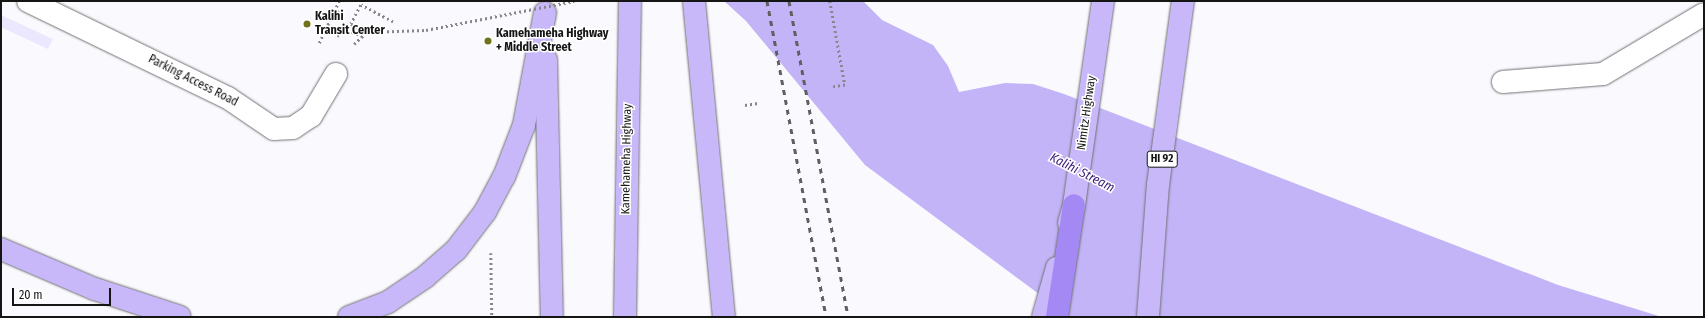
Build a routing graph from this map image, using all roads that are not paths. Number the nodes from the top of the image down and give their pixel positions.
1 (28, 1) edge
2 (630, 1) edge
3 (694, 1) edge
4 (1103, 1) edge
5 (1183, 1) edge
6 (545, 7) edge
7 (1704, 14) edge
8 (336, 74) dead end
9 (1504, 82) dead end
10 (1074, 205) junction
11 (1, 249) edge
12 (180, 317) edge
13 (349, 317) edge
14 (552, 317) edge
15 (625, 317) edge
16 (724, 317) edge
17 (1043, 317) edge
18 (1057, 317) edge
19 (1148, 317) edge

1 - 8 lane, Parking Access Road
2 - 15 main road, Kamehameha Highway
3 - 16 main road
4 - 10 main road, Nimitz Highway
5 - 19 main road, HI 92
6 - 13 main road
6 - 14 main road
7 - 9 lane
10 - 17 main road, Nimitz Highway
10 - 18 highway
11 - 12 main road

